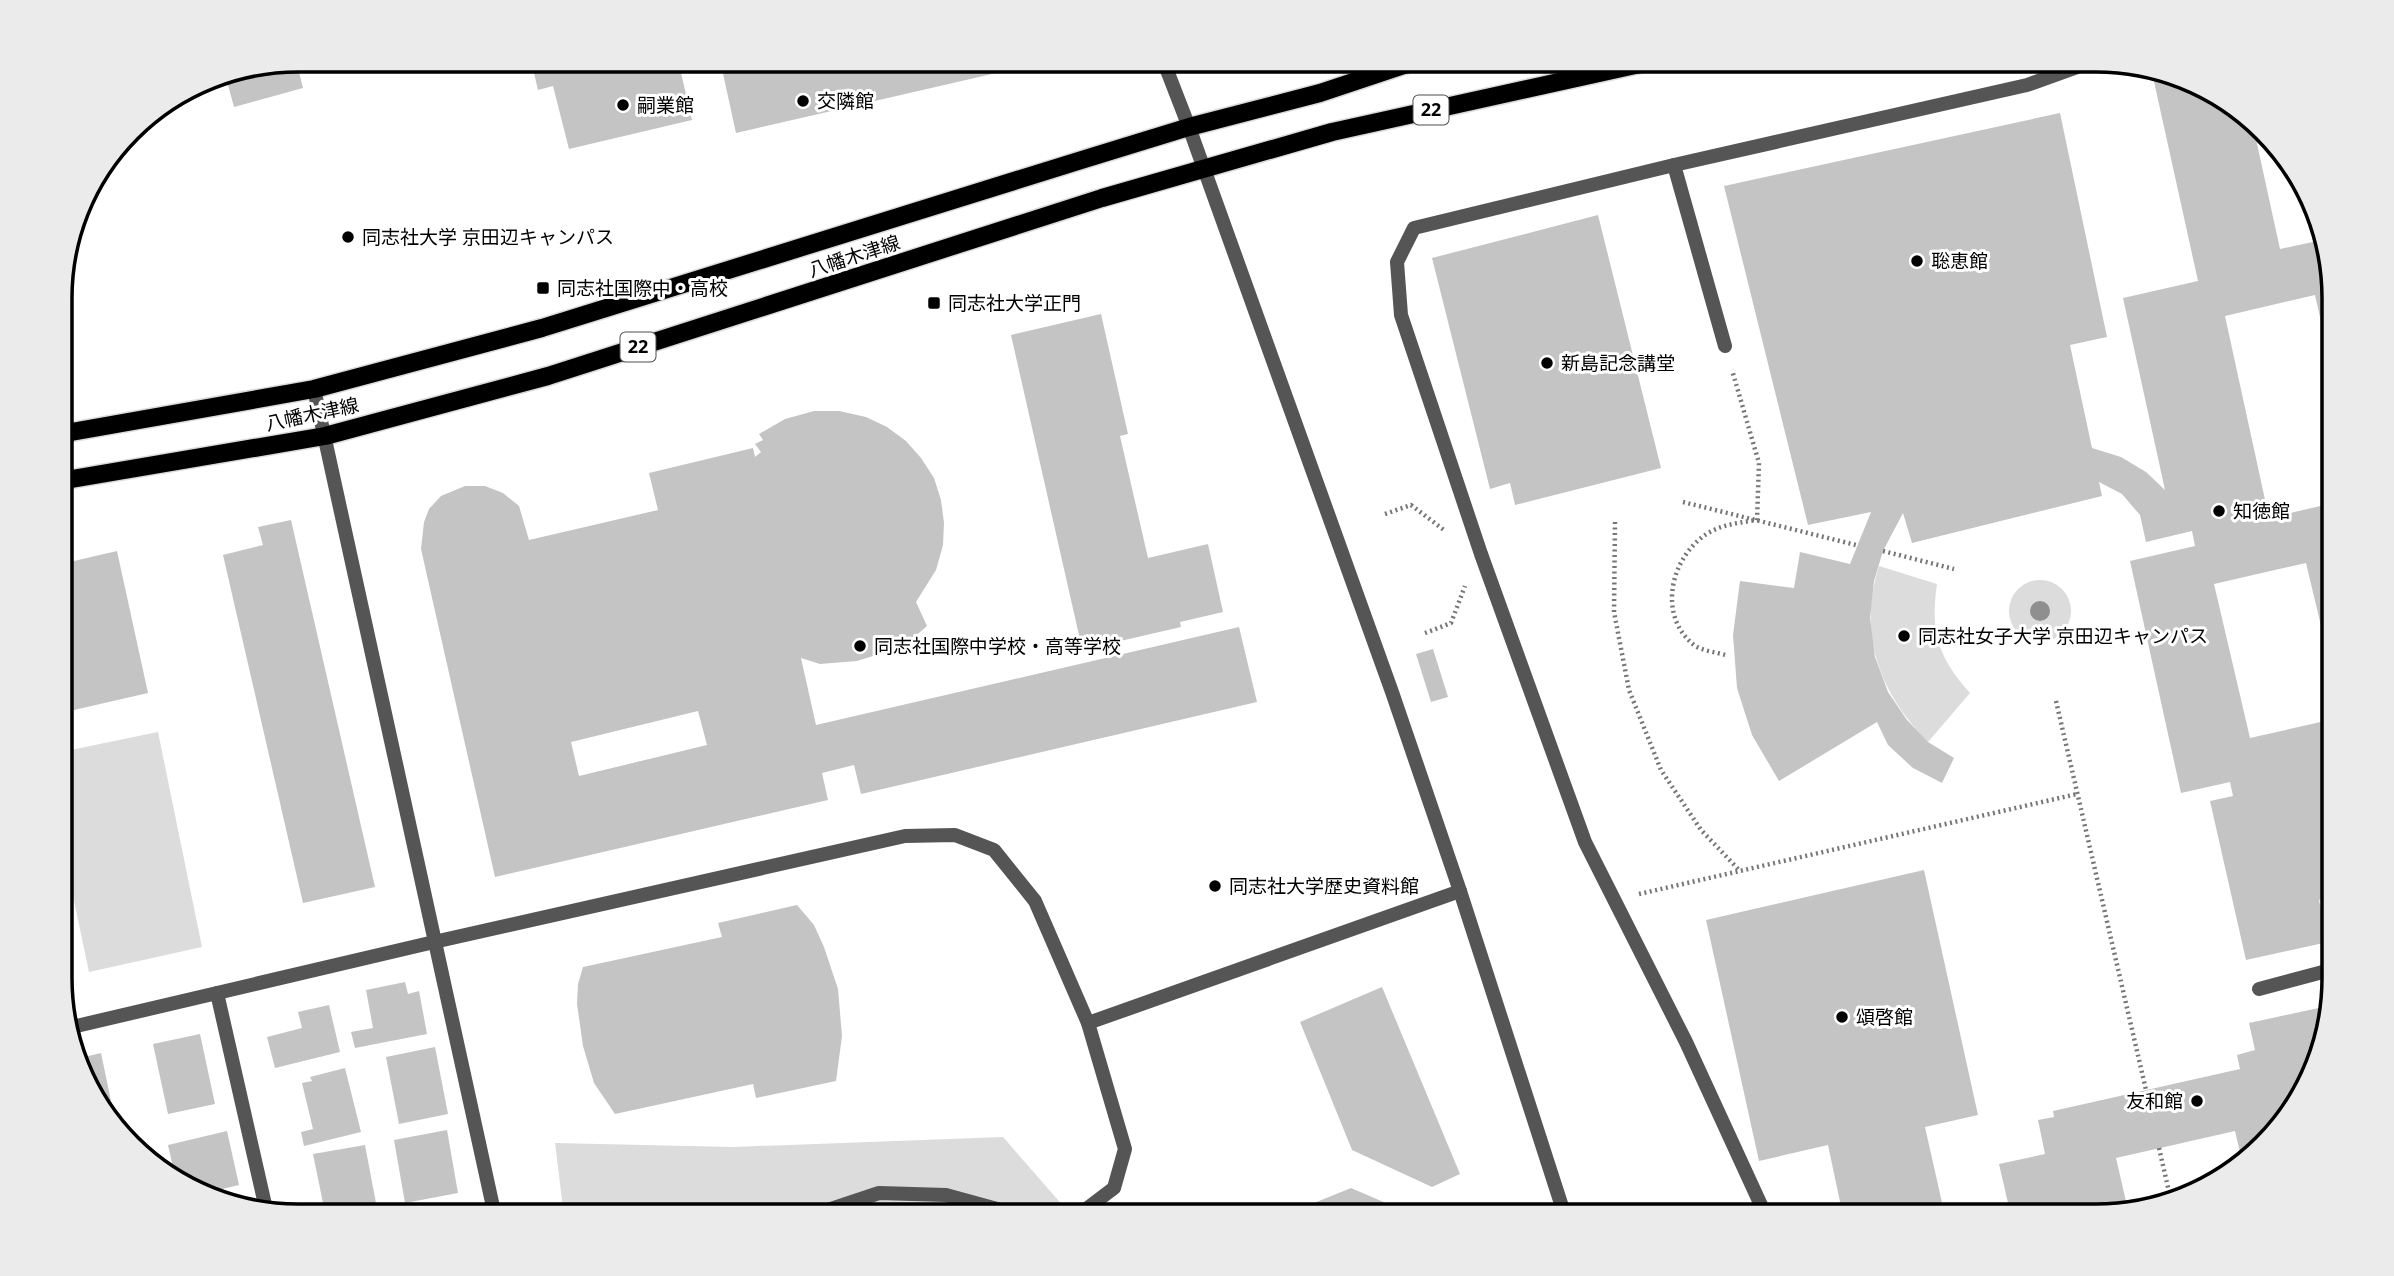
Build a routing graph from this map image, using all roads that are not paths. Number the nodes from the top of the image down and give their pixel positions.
1 (1168, 72) edge
2 (1383, 72) edge
3 (1604, 72) edge
4 (2063, 72) edge
5 (1189, 127) junction
6 (1674, 165) junction
7 (1205, 169) junction
8 (1724, 345) road end
9 (314, 389) junction
10 (72, 432) edge
11 (325, 436) junction
12 (72, 479) edge
13 (1460, 891) junction
14 (434, 942) junction
15 (2322, 972) edge
16 (2259, 989) dead end
17 (217, 993) junction
18 (1088, 1023) junction
19 (77, 1025) edge
20 (264, 1201) edge
21 (492, 1204) edge
22 (846, 1204) edge
23 (979, 1204) edge
24 (1093, 1204) edge
25 (1561, 1204) edge
26 (1760, 1204) edge

1 - 5 street
2 - 5 main road, 八幡木津線 / 22
3 - 7 main road, 八幡木津線 / 22
4 - 6 street
5 - 7 street
5 - 9 main road, 八幡木津線 / 22
6 - 8 street
6 - 26 street
7 - 11 main road, 八幡木津線 / 22
7 - 13 street
9 - 10 main road, 八幡木津線 / 22
9 - 11 street
11 - 12 main road, 八幡木津線 / 22
11 - 14 street
13 - 18 street
13 - 25 street
14 - 17 street
14 - 18 street
14 - 21 street
15 - 16 street
17 - 19 street
17 - 20 street
18 - 24 street
22 - 23 street

